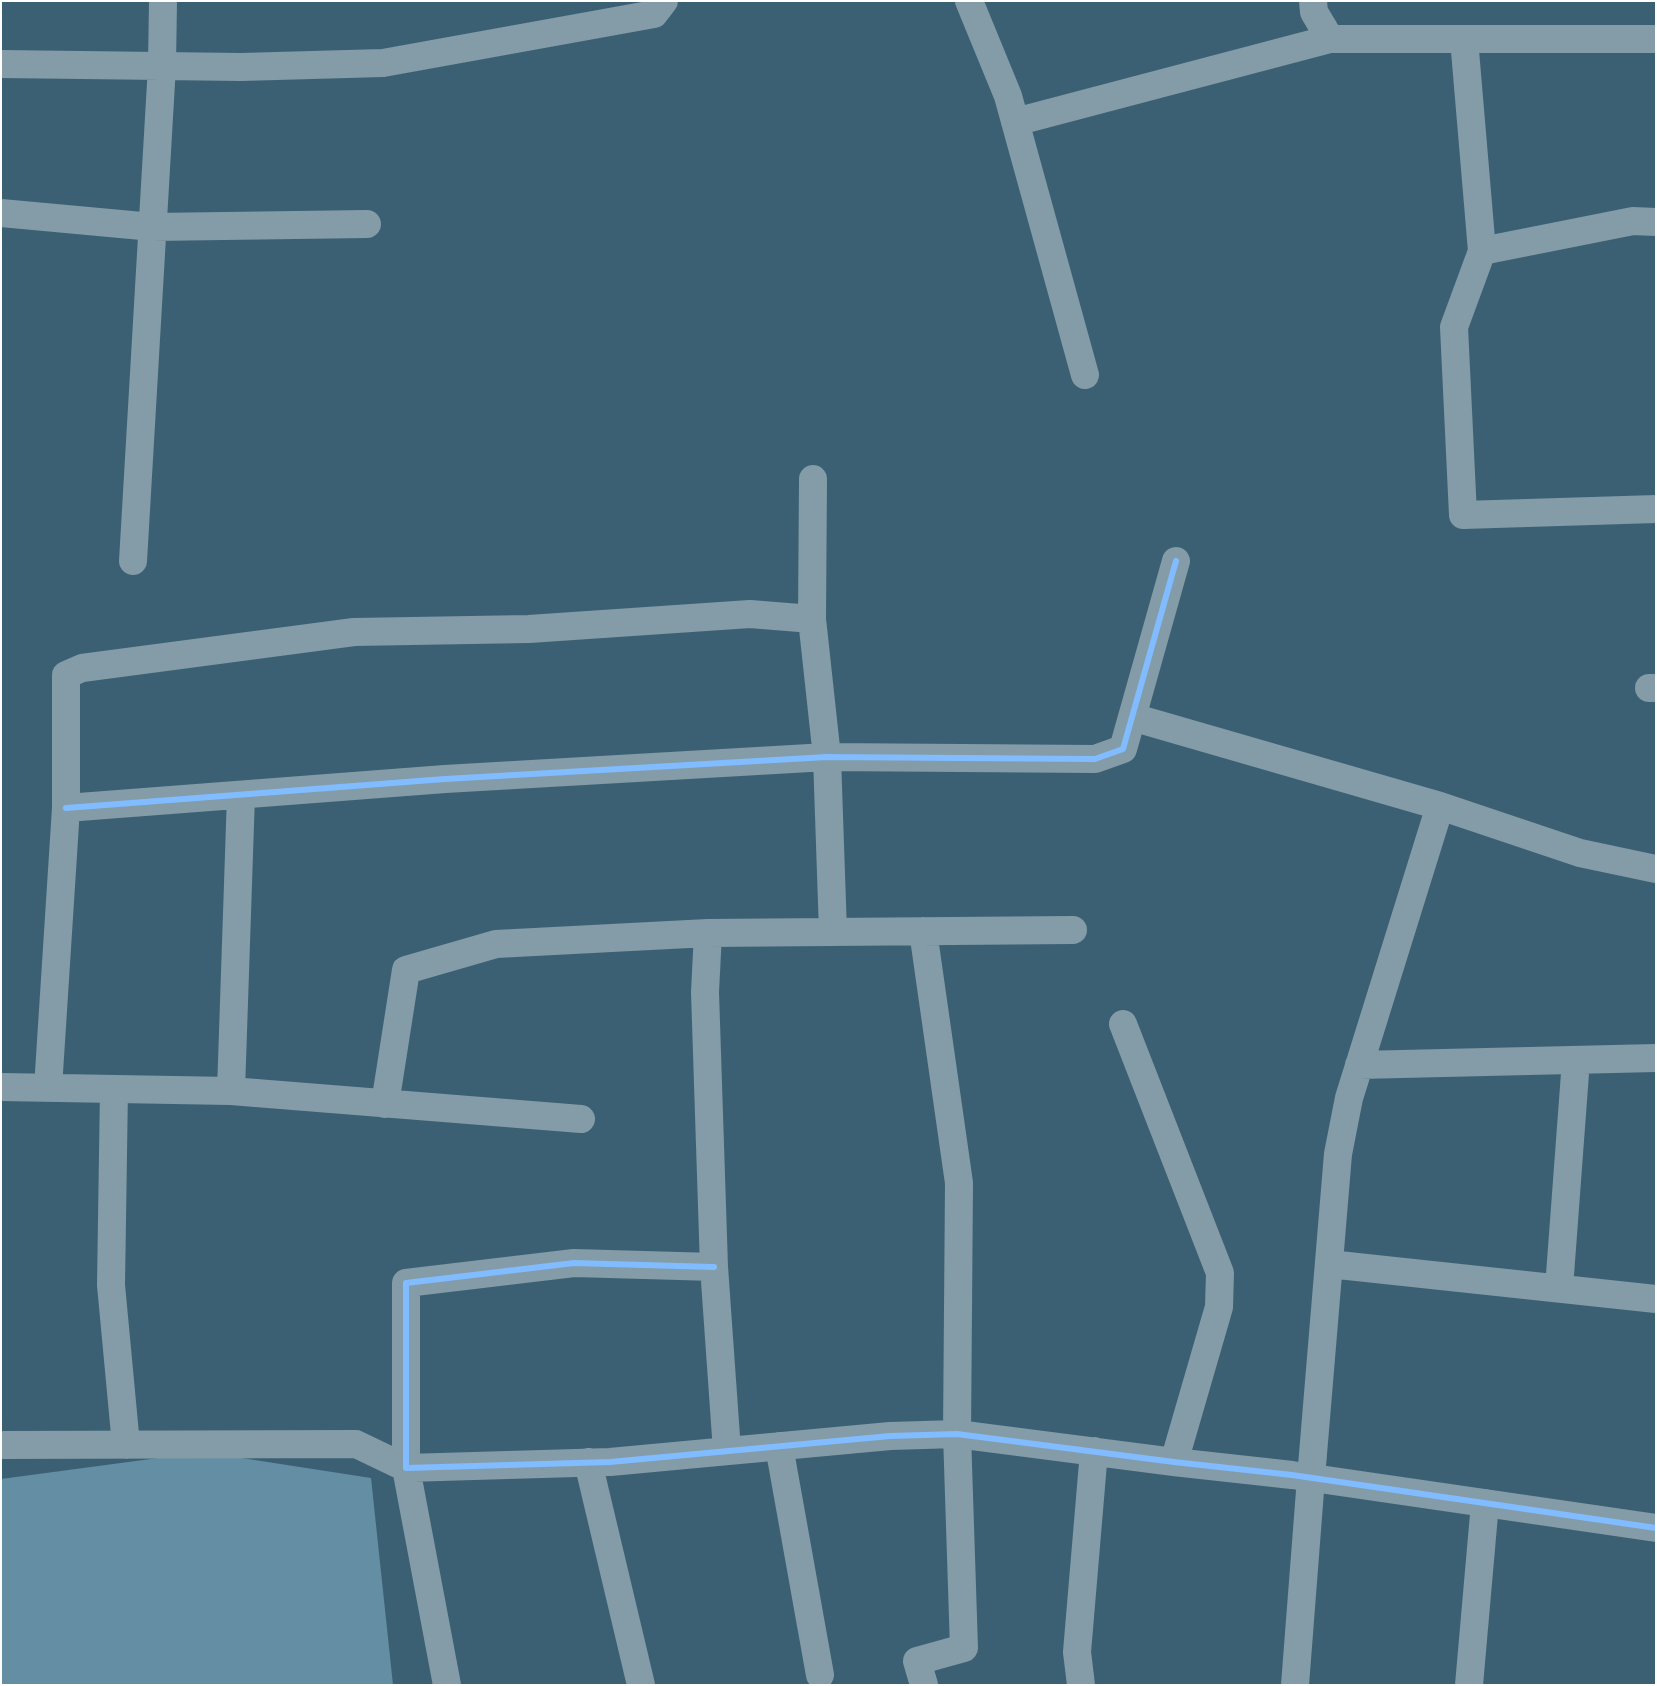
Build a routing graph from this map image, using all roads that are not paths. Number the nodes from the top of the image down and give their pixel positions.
1 (163, 1) edge
2 (664, 1) edge
3 (969, 1) edge
4 (1313, 1) edge
5 (1330, 39) junction
6 (1464, 39) junction
7 (1656, 39) edge
8 (1, 64) edge
9 (162, 66) junction
10 (1015, 122) junction
11 (1, 213) edge
12 (1656, 222) edge
13 (367, 224) dead end
14 (153, 227) junction
15 (1482, 251) junction
16 (1085, 375) dead end
17 (813, 479) dead end
18 (1656, 509) edge
19 (133, 561) dead end
20 (1176, 561) dead end
21 (812, 619) junction
22 (1132, 717) junction
23 (826, 757) junction
24 (241, 795) junction
25 (1440, 806) junction
26 (66, 808) junction
27 (1656, 869) edge
28 (1073, 930) dead end
29 (923, 931) junction
30 (833, 932) junction
31 (708, 933) junction
32 (1123, 1024) dead end
33 (1656, 1058) edge
34 (1576, 1060) junction
35 (1359, 1065) junction
36 (1, 1087) edge
37 (48, 1088) junction
38 (114, 1089) junction
39 (231, 1091) junction
40 (385, 1104) junction
41 (581, 1119) dead end
42 (1329, 1264) junction
43 (714, 1267) junction
44 (1558, 1288) junction
45 (1656, 1299) edge
46 (957, 1434) junction
47 (1, 1445) edge
48 (126, 1445) junction
49 (779, 1446) junction
50 (727, 1451) junction
51 (1094, 1451) junction
52 (588, 1462) junction
53 (1174, 1462) junction
54 (406, 1468) junction
55 (1311, 1478) junction
56 (1484, 1503) junction
57 (1656, 1528) edge
58 (820, 1675) dead end
59 (447, 1685) edge
60 (641, 1685) edge
61 (924, 1685) edge
62 (1081, 1685) edge
63 (1295, 1685) edge
64 (1469, 1685) edge

1 - 9 street
2 - 9 street
3 - 10 street
4 - 5 street
5 - 6 street
5 - 10 street
6 - 7 street
6 - 15 street
8 - 9 street
9 - 14 street
10 - 16 street
11 - 14 street
12 - 15 street
13 - 14 street
14 - 19 street
15 - 18 street
17 - 21 street
20 - 22 street
21 - 23 street
21 - 26 street
22 - 23 street
22 - 25 street
23 - 24 street
23 - 30 street
24 - 26 street
24 - 39 street
25 - 27 street
25 - 35 street
26 - 37 street
28 - 29 street
29 - 30 street
29 - 46 street
30 - 31 street
31 - 40 street
31 - 43 street
32 - 53 street
33 - 34 street
34 - 35 street
34 - 44 street
35 - 42 street
36 - 37 street
37 - 38 street
38 - 39 street
38 - 48 street
39 - 40 street
40 - 41 street
42 - 44 street
42 - 55 street
43 - 50 street
43 - 54 street
44 - 45 street
46 - 49 street
46 - 51 street
46 - 61 street
47 - 48 street
48 - 54 street
49 - 50 street
49 - 58 street
50 - 52 street
51 - 53 street
51 - 62 street
52 - 54 street
52 - 60 street
53 - 55 street
54 - 59 street
55 - 56 street
55 - 63 street
56 - 57 street
56 - 64 street

